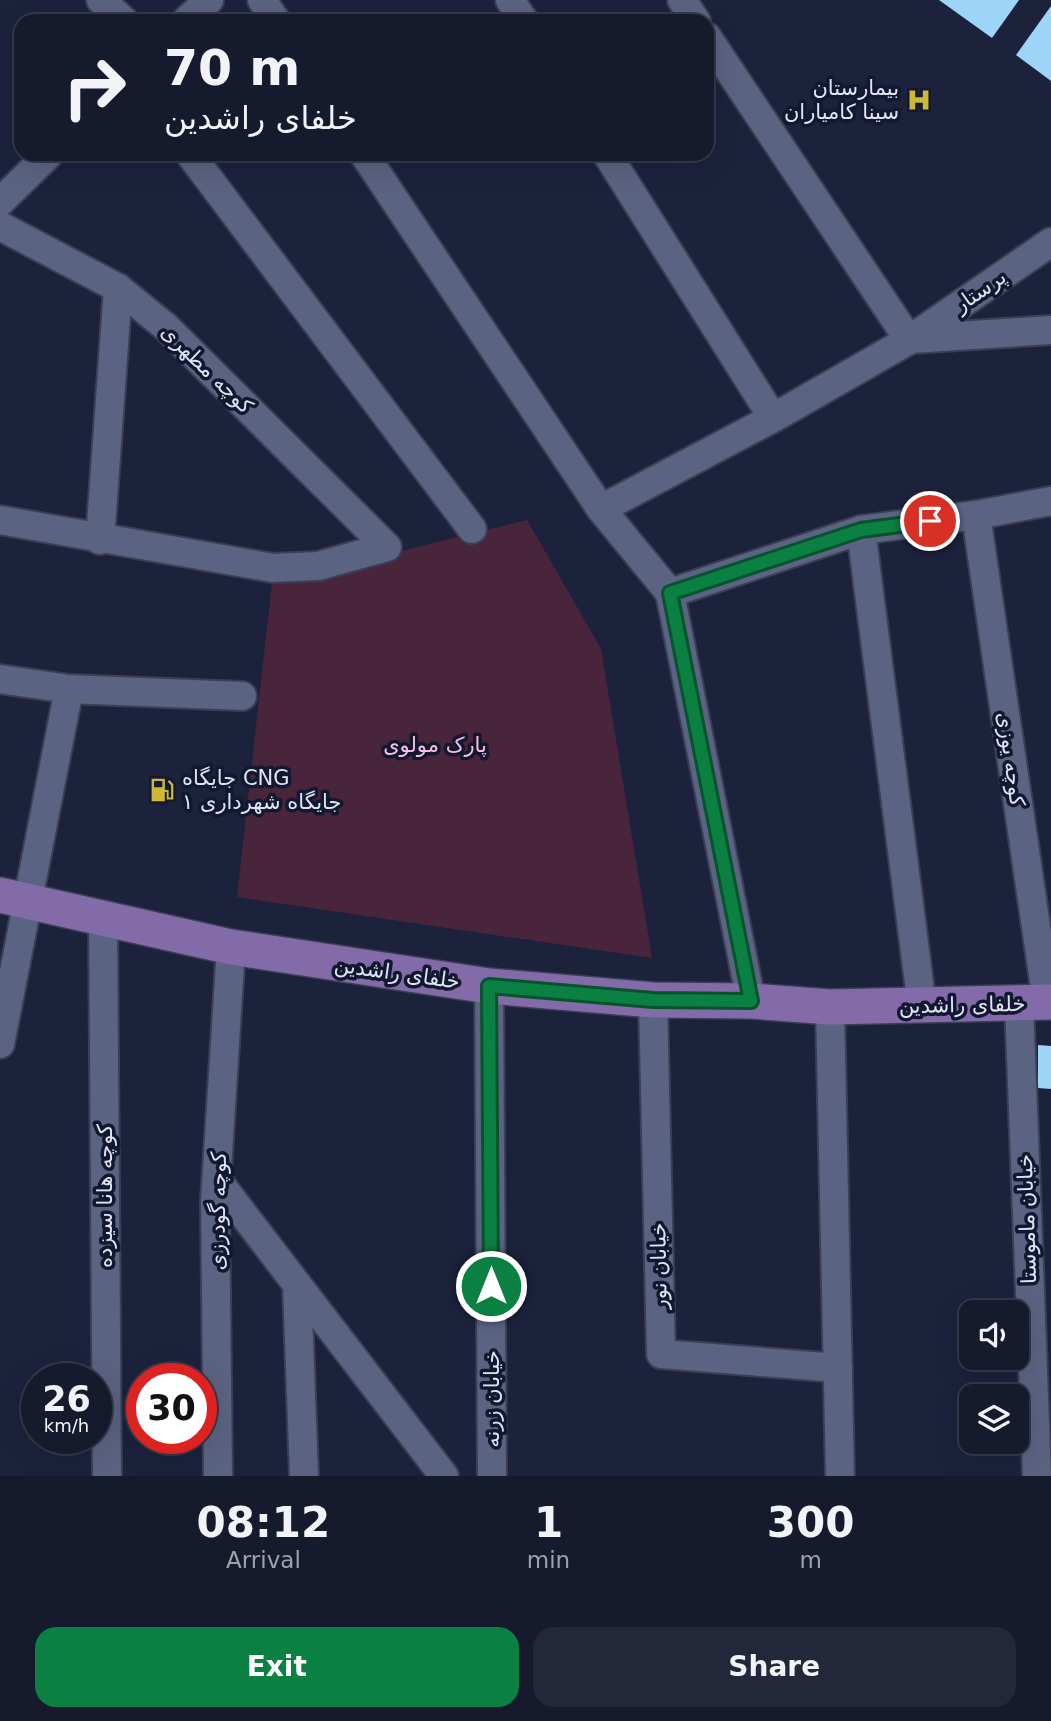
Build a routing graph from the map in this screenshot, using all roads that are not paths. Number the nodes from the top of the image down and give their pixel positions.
1 (101, 0) edge
2 (209, 0) edge
3 (116, 14) edge
4 (194, 14) edge
5 (714, 48) edge
6 (43, 161) edge
7 (195, 161) edge
8 (369, 161) edge
9 (611, 161) edge
10 (0, 202) edge
11 (0, 226) edge
12 (1051, 242) edge
13 (117, 288) junction
14 (1051, 330) edge
15 (909, 340) junction
16 (773, 418) junction
17 (1051, 501) edge
18 (601, 509) junction
19 (976, 515) junction
20 (0, 520) edge
21 (472, 530) dead end
22 (861, 530) junction
23 (100, 540) junction
24 (670, 593) junction
25 (0, 679) edge
26 (69, 689) junction
27 (242, 696) dead end
28 (14, 898) edge
29 (103, 917) junction
30 (231, 947) junction
31 (489, 986) junction
32 (653, 1000) junction
33 (751, 1001) junction
34 (1039, 1003) edge
35 (922, 1006) junction
36 (830, 1007) junction
37 (0, 1044) edge
38 (216, 1180) junction
39 (297, 1285) junction
40 (838, 1368) junction
41 (107, 1476) edge
42 (218, 1476) edge
43 (304, 1476) edge
44 (444, 1476) edge
45 (492, 1476) edge
46 (841, 1476) edge
47 (1037, 1476) edge

1 - 3 street
2 - 4 street
5 - 15 street
6 - 10 street
7 - 21 street
8 - 18 street
9 - 16 street
11 - 13 street, کوچه مطهری
12 - 15 street, پرستار
13 - 23 street
13 - 23 street, کوچه مطهری
14 - 15 street
15 - 16 street, پرستار
16 - 18 street, پرستار
17 - 19 street
18 - 24 street
19 - 22 street
19 - 34 street, کوچه یوزی
20 - 23 street
22 - 24 street
22 - 35 street
24 - 33 street
25 - 26 street
26 - 27 street
26 - 28 street
28 - 29 main road, خلفای راشدین
28 - 37 street
29 - 30 main road, خلفای راشدین
29 - 41 street, کوچه هانا سیزده
30 - 31 main road, خلفای راشدین
30 - 38 street, کوچه گودرزی
31 - 32 main road, خلفای راشدین
31 - 45 street, خیابان زرنه
32 - 33 main road, خلفای راشدین
32 - 40 street, خیابان نور
33 - 36 main road, خلفای راشدین
34 - 35 main road, خلفای راشدین
34 - 47 street, خیابان ماموستا
35 - 36 main road, خلفای راشدین
36 - 40 street
38 - 39 street
38 - 42 street, کوچه گودرزی
39 - 43 street
39 - 44 street
40 - 46 street

